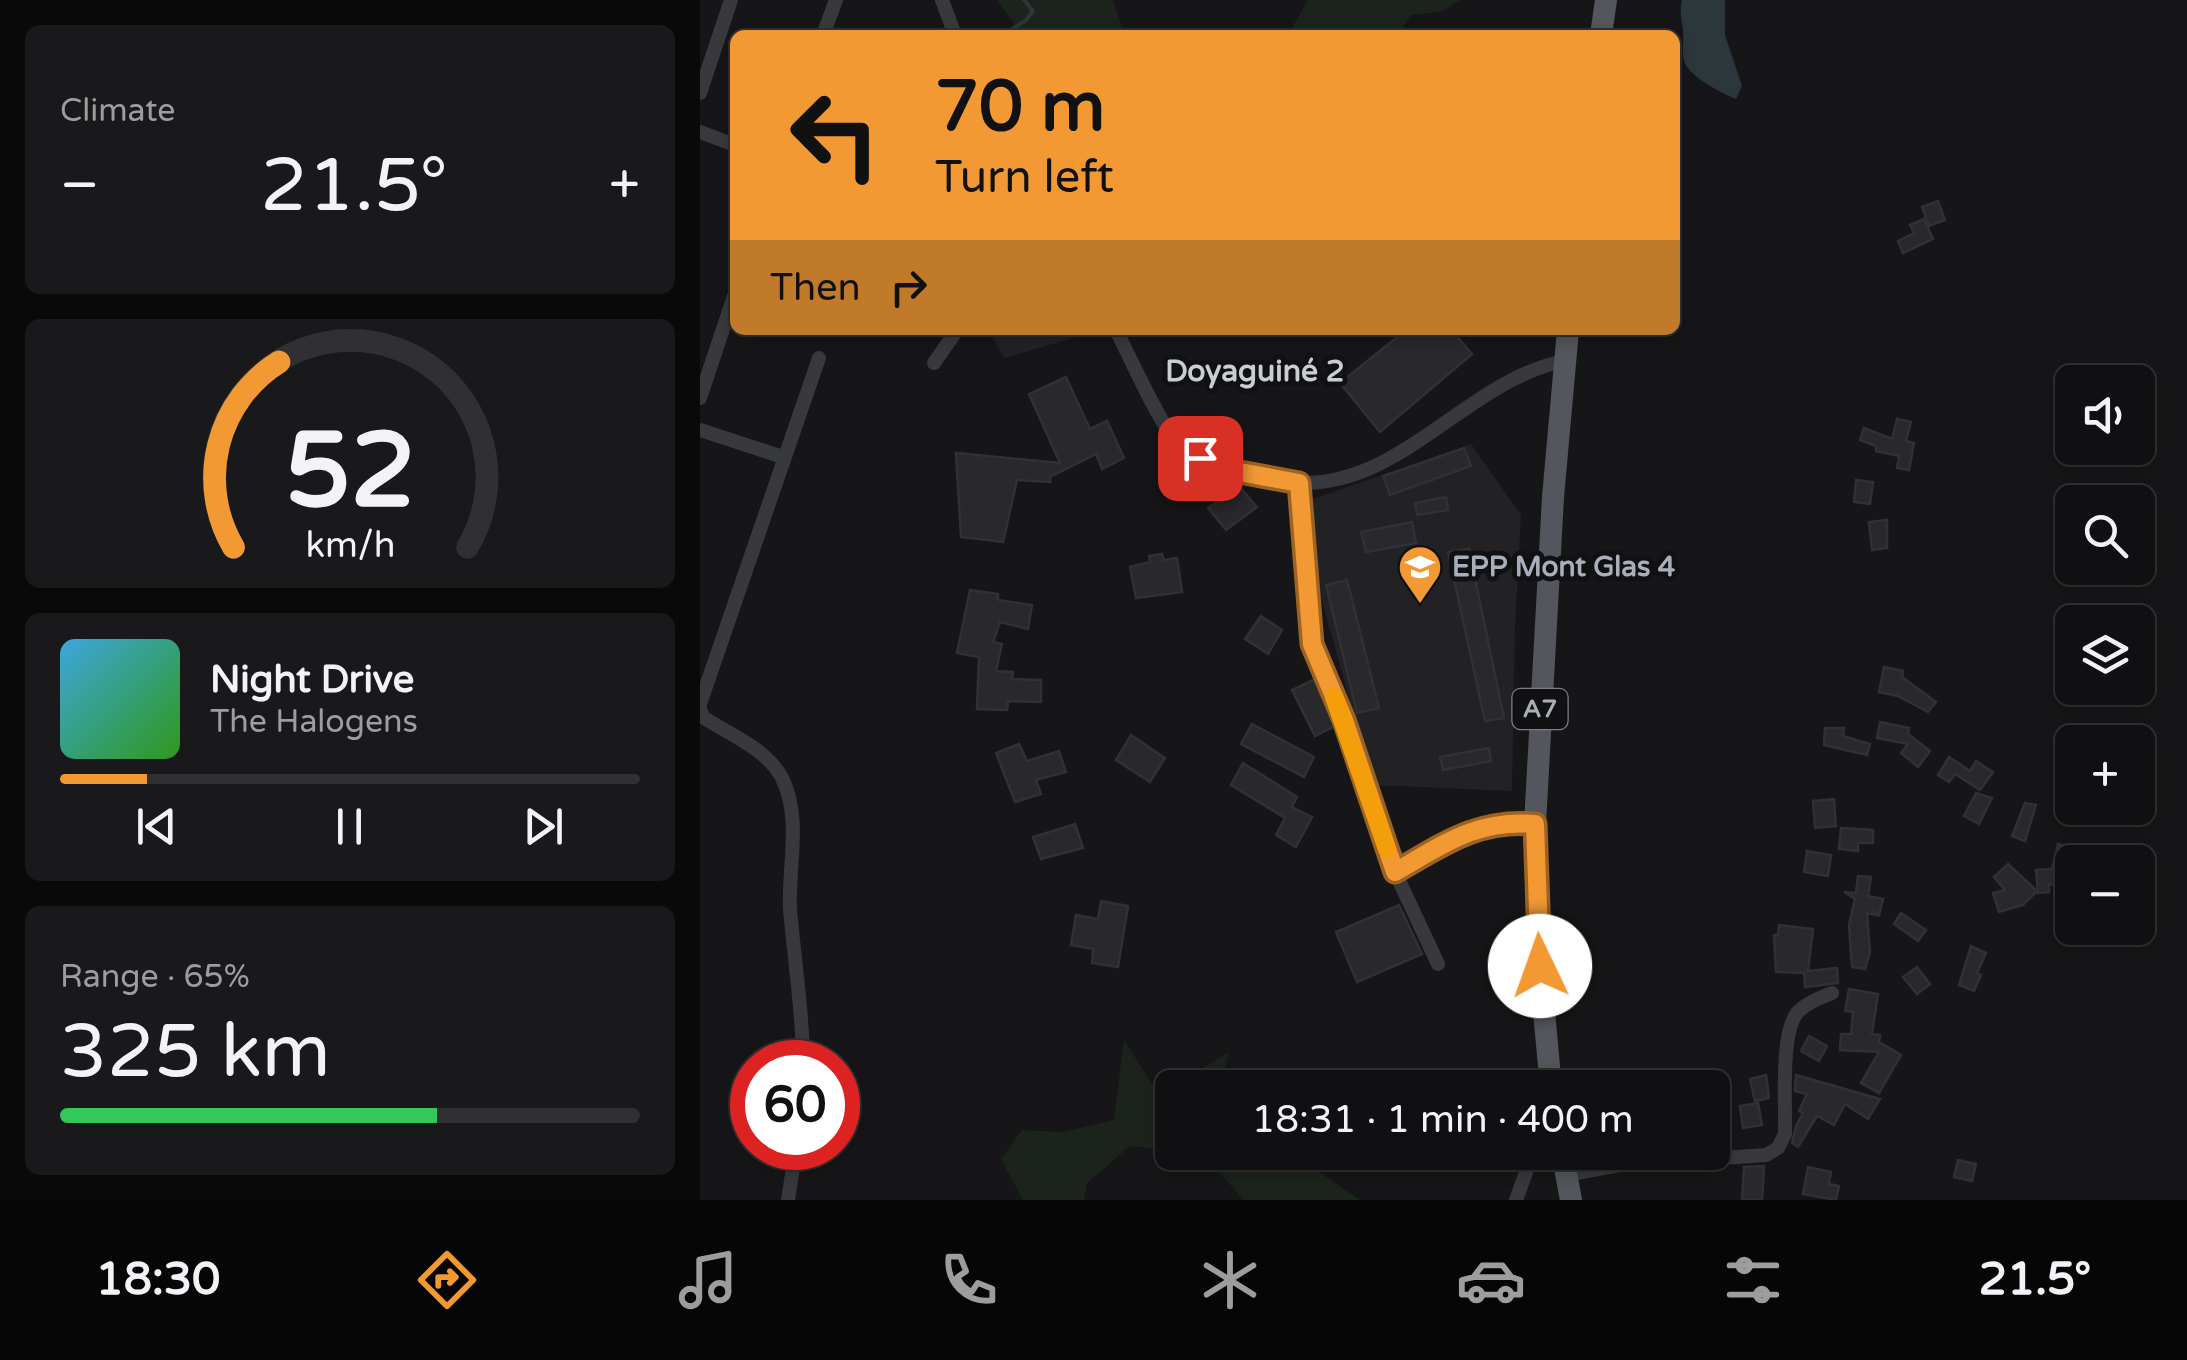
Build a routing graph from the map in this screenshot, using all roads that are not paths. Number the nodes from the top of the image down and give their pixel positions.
1 (731, 0) edge
2 (836, 0) edge
3 (942, 0) edge
4 (1606, 0) edge
5 (1619, 0) edge
6 (825, 30) edge
7 (952, 30) edge
8 (1602, 30) edge
9 (1615, 30) edge
10 (700, 93) edge
11 (700, 132) edge
12 (730, 142) edge
13 (730, 308) edge
14 (953, 335) edge
15 (1119, 335) edge
16 (1567, 335) edge
17 (819, 358) dead end
18 (1564, 361) junction
19 (934, 362) dead end
20 (700, 398) edge
21 (700, 430) edge
22 (783, 457) junction
23 (1299, 483) junction
24 (700, 707) edge
25 (1535, 824) junction
26 (1395, 872) junction
27 (1438, 964) dead end
28 (1832, 993) dead end
29 (804, 1040) edge
30 (1549, 1070) edge
31 (1730, 1158) edge
32 (793, 1170) edge
33 (1526, 1170) edge
34 (1565, 1170) edge
35 (788, 1200) edge
36 (1516, 1200) edge
37 (1570, 1200) edge

1 - 10 street
2 - 6 street
3 - 7 street
4 - 8 main road
5 - 9 main road
11 - 12 street
13 - 20 street
14 - 19 street
15 - 23 street
16 - 18 main road, A7
17 - 22 street
18 - 23 street
18 - 25 main road, A7
21 - 22 street
22 - 24 street
23 - 26 street
24 - 29 street
25 - 26 street
25 - 30 main road, A7
26 - 27 street
28 - 31 street
32 - 35 street
33 - 36 street
34 - 37 main road

